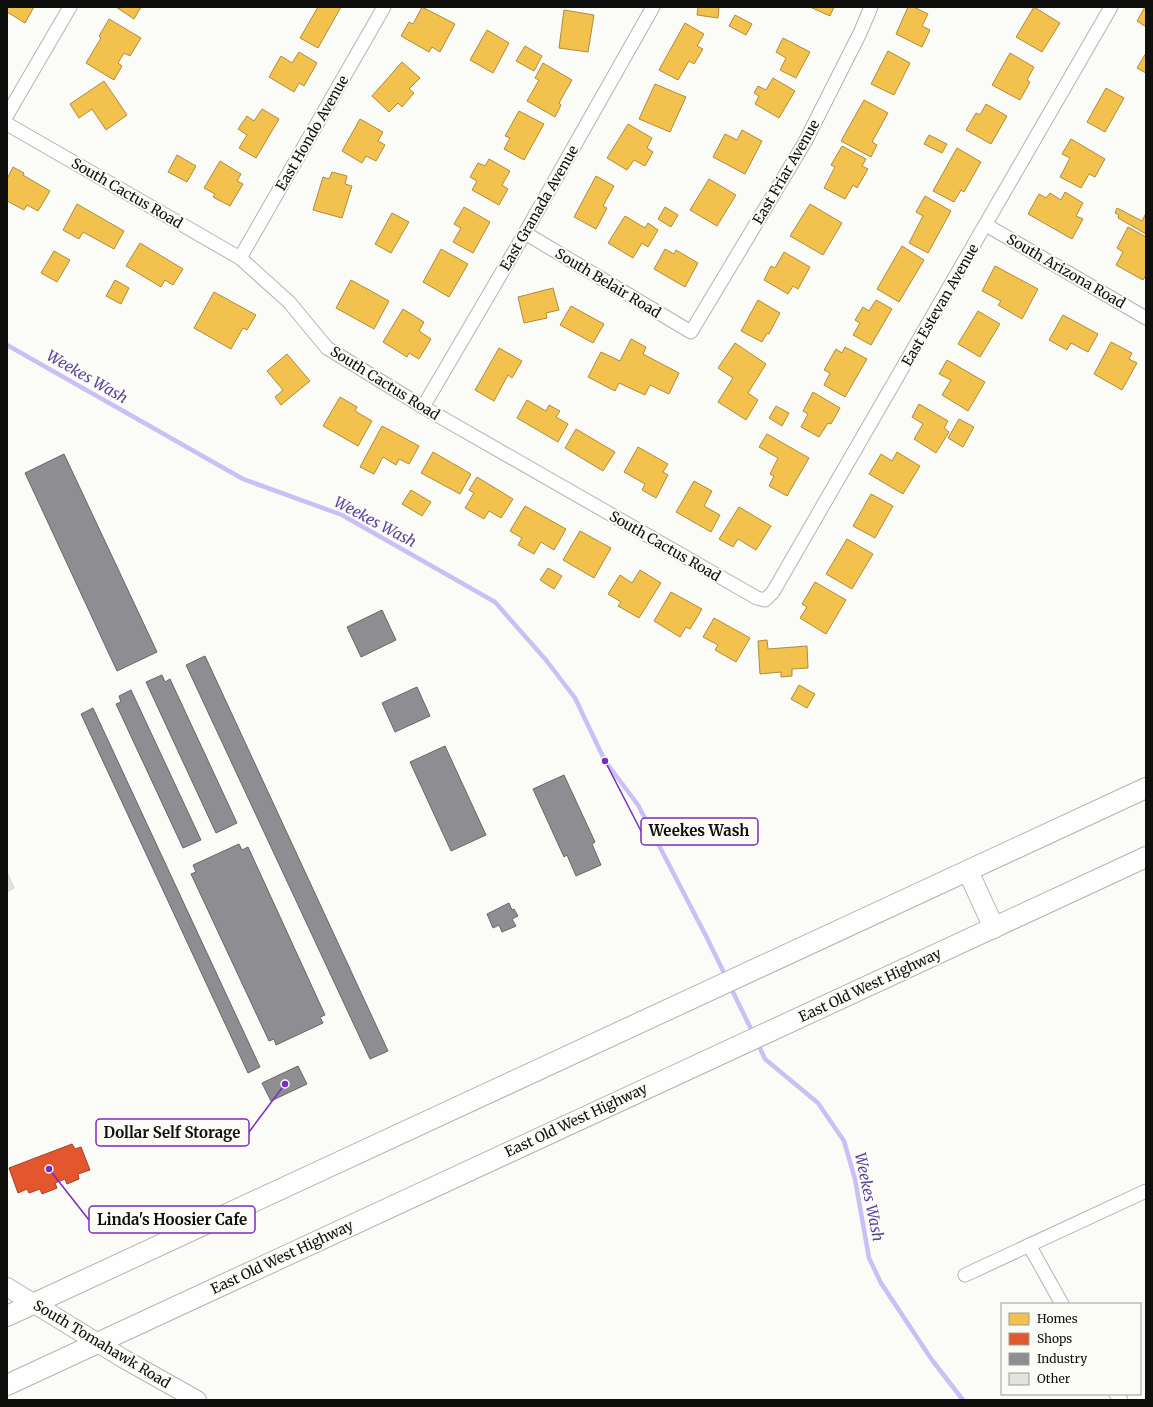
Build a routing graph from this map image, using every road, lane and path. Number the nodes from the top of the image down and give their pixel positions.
1 (70, 7) edge
2 (384, 7) edge
3 (653, 7) edge
4 (871, 7) edge
5 (1111, 7) edge
6 (7, 115) edge
7 (7, 124) edge
8 (986, 225) junction
9 (525, 233) junction
10 (240, 258) junction
11 (1146, 318) edge
12 (691, 332) joint
13 (423, 407) junction
14 (765, 600) joint
15 (1146, 788) edge
16 (1146, 857) edge
17 (968, 871) junction
18 (994, 928) junction
19 (1146, 1191) edge
20 (1029, 1245) junction
21 (965, 1275) dead end
22 (7, 1287) edge
23 (33, 1303) junction
24 (1061, 1303) edge
25 (7, 1316) edge
26 (97, 1343) junction
27 (7, 1384) edge
28 (197, 1400) edge

1 - 6 street
2 - 10 street, East Hondo Avenue
3 - 9 street, East Granada Avenue
4 - 12 street, East Friar Avenue
5 - 8 street, East Estevan Avenue
7 - 10 street, South Cactus Road
8 - 11 street, South Arizona Road
8 - 14 street, East Estevan Avenue
9 - 12 street, South Belair Road
9 - 13 street, East Granada Avenue
10 - 13 street, South Cactus Road
13 - 14 street, South Cactus Road
15 - 17 main road
16 - 18 main road, East Old West Highway
17 - 18 main road
17 - 23 main road
18 - 26 main road, East Old West Highway
19 - 20 street
20 - 21 street
20 - 24 street
22 - 23 main road, South Tomahawk Road
23 - 25 main road
23 - 26 main road, South Tomahawk Road
26 - 27 main road, East Old West Highway
26 - 28 main road, South Tomahawk Road

